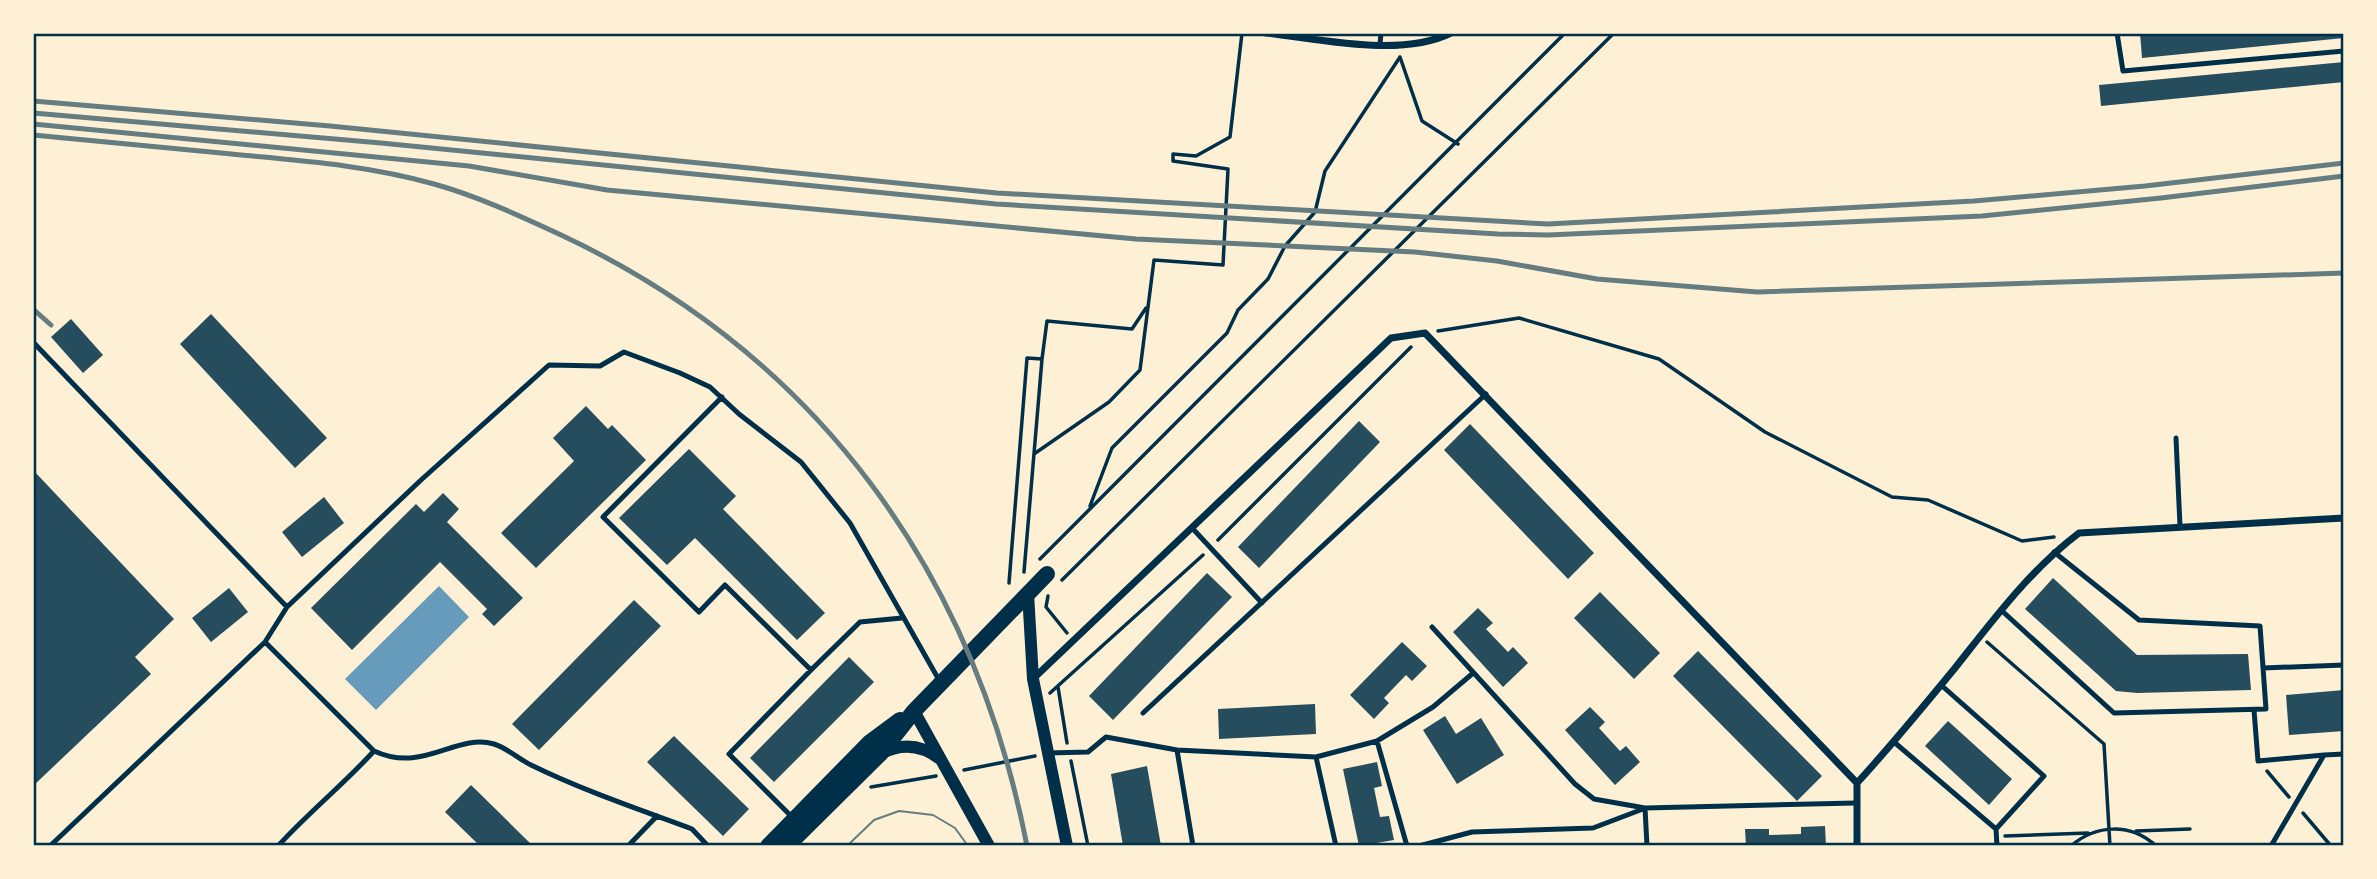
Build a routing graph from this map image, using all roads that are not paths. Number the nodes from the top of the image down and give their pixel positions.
1 (1266, 33) edge
2 (1381, 33) edge
3 (1451, 33) edge
4 (2117, 33) edge
5 (1380, 44) junction
6 (2344, 51) edge
7 (33, 342) edge
8 (1486, 394) junction
9 (722, 397) junction
10 (2176, 438) dead end
11 (2344, 518) edge
12 (2180, 526) junction
13 (1193, 529) junction
14 (2054, 552) junction
15 (1047, 574) road end
16 (1028, 593) junction
17 (1262, 603) junction
18 (287, 607) junction
19 (2001, 610) junction
20 (902, 618) junction
21 (1432, 627) dead end
22 (265, 642) junction
23 (2344, 665) edge
24 (2263, 668) junction
25 (811, 670) junction
26 (1472, 674) junction
27 (1033, 679) junction
28 (941, 683) junction
29 (1941, 685) junction
30 (2254, 710) junction
31 (914, 711) junction
32 (1143, 713) dead end
33 (1377, 741) junction
34 (1895, 742) junction
35 (1177, 750) junction
36 (374, 751) junction
37 (881, 753) junction
38 (1048, 753) junction
39 (2344, 754) edge
40 (2324, 755) junction
41 (1316, 757) junction
42 (947, 767) junction
43 (1857, 783) junction
44 (1855, 803) junction
45 (1646, 808) junction
46 (657, 816) junction
47 (794, 819) junction
48 (1996, 829) junction
49 (50, 846) edge
50 (278, 846) edge
51 (628, 846) edge
52 (708, 846) edge
53 (768, 846) edge
54 (787, 846) edge
55 (989, 846) edge
56 (1067, 846) edge
57 (1193, 846) edge
58 (1336, 846) edge
59 (1407, 846) edge
60 (1419, 846) edge
61 (1647, 846) edge
62 (1857, 846) edge
63 (1997, 846) edge
64 (2271, 846) edge

1 - 5 street
2 - 5 lane
3 - 5 street
4 - 6 lane
7 - 18 lane
8 - 13 street
8 - 17 lane
8 - 43 street
9 - 18 lane
9 - 20 lane
9 - 25 lane
10 - 12 lane
11 - 12 street
12 - 14 street
13 - 17 lane
13 - 27 street
14 - 19 street
14 - 24 lane
15 - 16 main road
16 - 27 street
16 - 28 main road
17 - 32 lane
18 - 22 lane
19 - 29 street
19 - 30 lane
20 - 25 lane
20 - 28 lane
21 - 26 lane
22 - 36 lane
22 - 49 lane
23 - 24 lane
24 - 30 lane
25 - 47 lane
26 - 33 lane
26 - 45 lane
27 - 38 street
28 - 31 main road
29 - 34 street
29 - 48 lane
30 - 40 lane
31 - 37 main road
31 - 42 street
31 - 47 main road
33 - 41 lane
33 - 59 lane
34 - 43 street
34 - 48 lane
35 - 38 lane
35 - 41 lane
35 - 57 lane
36 - 46 lane
36 - 50 lane
37 - 42 street
37 - 54 main road
38 - 56 street
39 - 40 lane
40 - 64 lane
41 - 58 lane
42 - 55 street
43 - 44 street
44 - 45 lane
44 - 62 street
45 - 60 lane
45 - 61 lane
46 - 51 lane
46 - 52 lane
47 - 53 main road
48 - 63 lane

